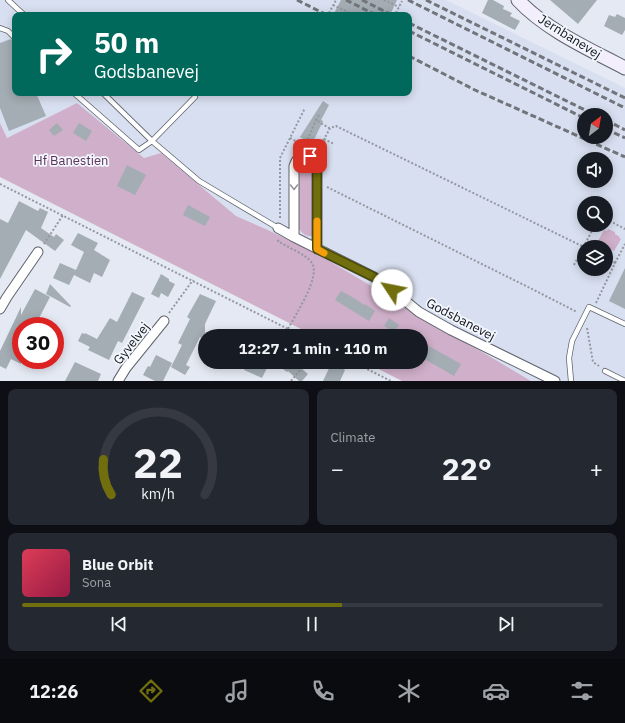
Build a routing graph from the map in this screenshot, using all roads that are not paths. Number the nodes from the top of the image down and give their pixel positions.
1 (8, 0) edge
2 (518, 0) edge
3 (21, 12) edge
4 (0, 28) edge
5 (12, 35) edge
6 (625, 68) edge
7 (77, 96) edge
8 (106, 96) edge
9 (195, 97) dead end
10 (152, 142) junction
11 (278, 228) joint
12 (294, 237) junction
13 (317, 249) junction
14 (38, 252) road end
15 (0, 309) edge
16 (164, 321) road end
17 (625, 324) edge
18 (605, 371) dead end
19 (118, 381) edge
20 (555, 381) edge
21 (572, 381) edge
22 (625, 381) edge

1 - 3 lane
2 - 6 main road, Jernbanevej
4 - 5 lane
7 - 10 lane
8 - 10 lane
9 - 10 lane
10 - 11 lane
11 - 12 street, Godsbanevej
12 - 13 street, Godsbanevej
13 -> 12 street
13 - 20 street, Godsbanevej
14 - 15 street
16 - 19 street, Gyvelvej
17 - 21 lane
18 - 22 lane

